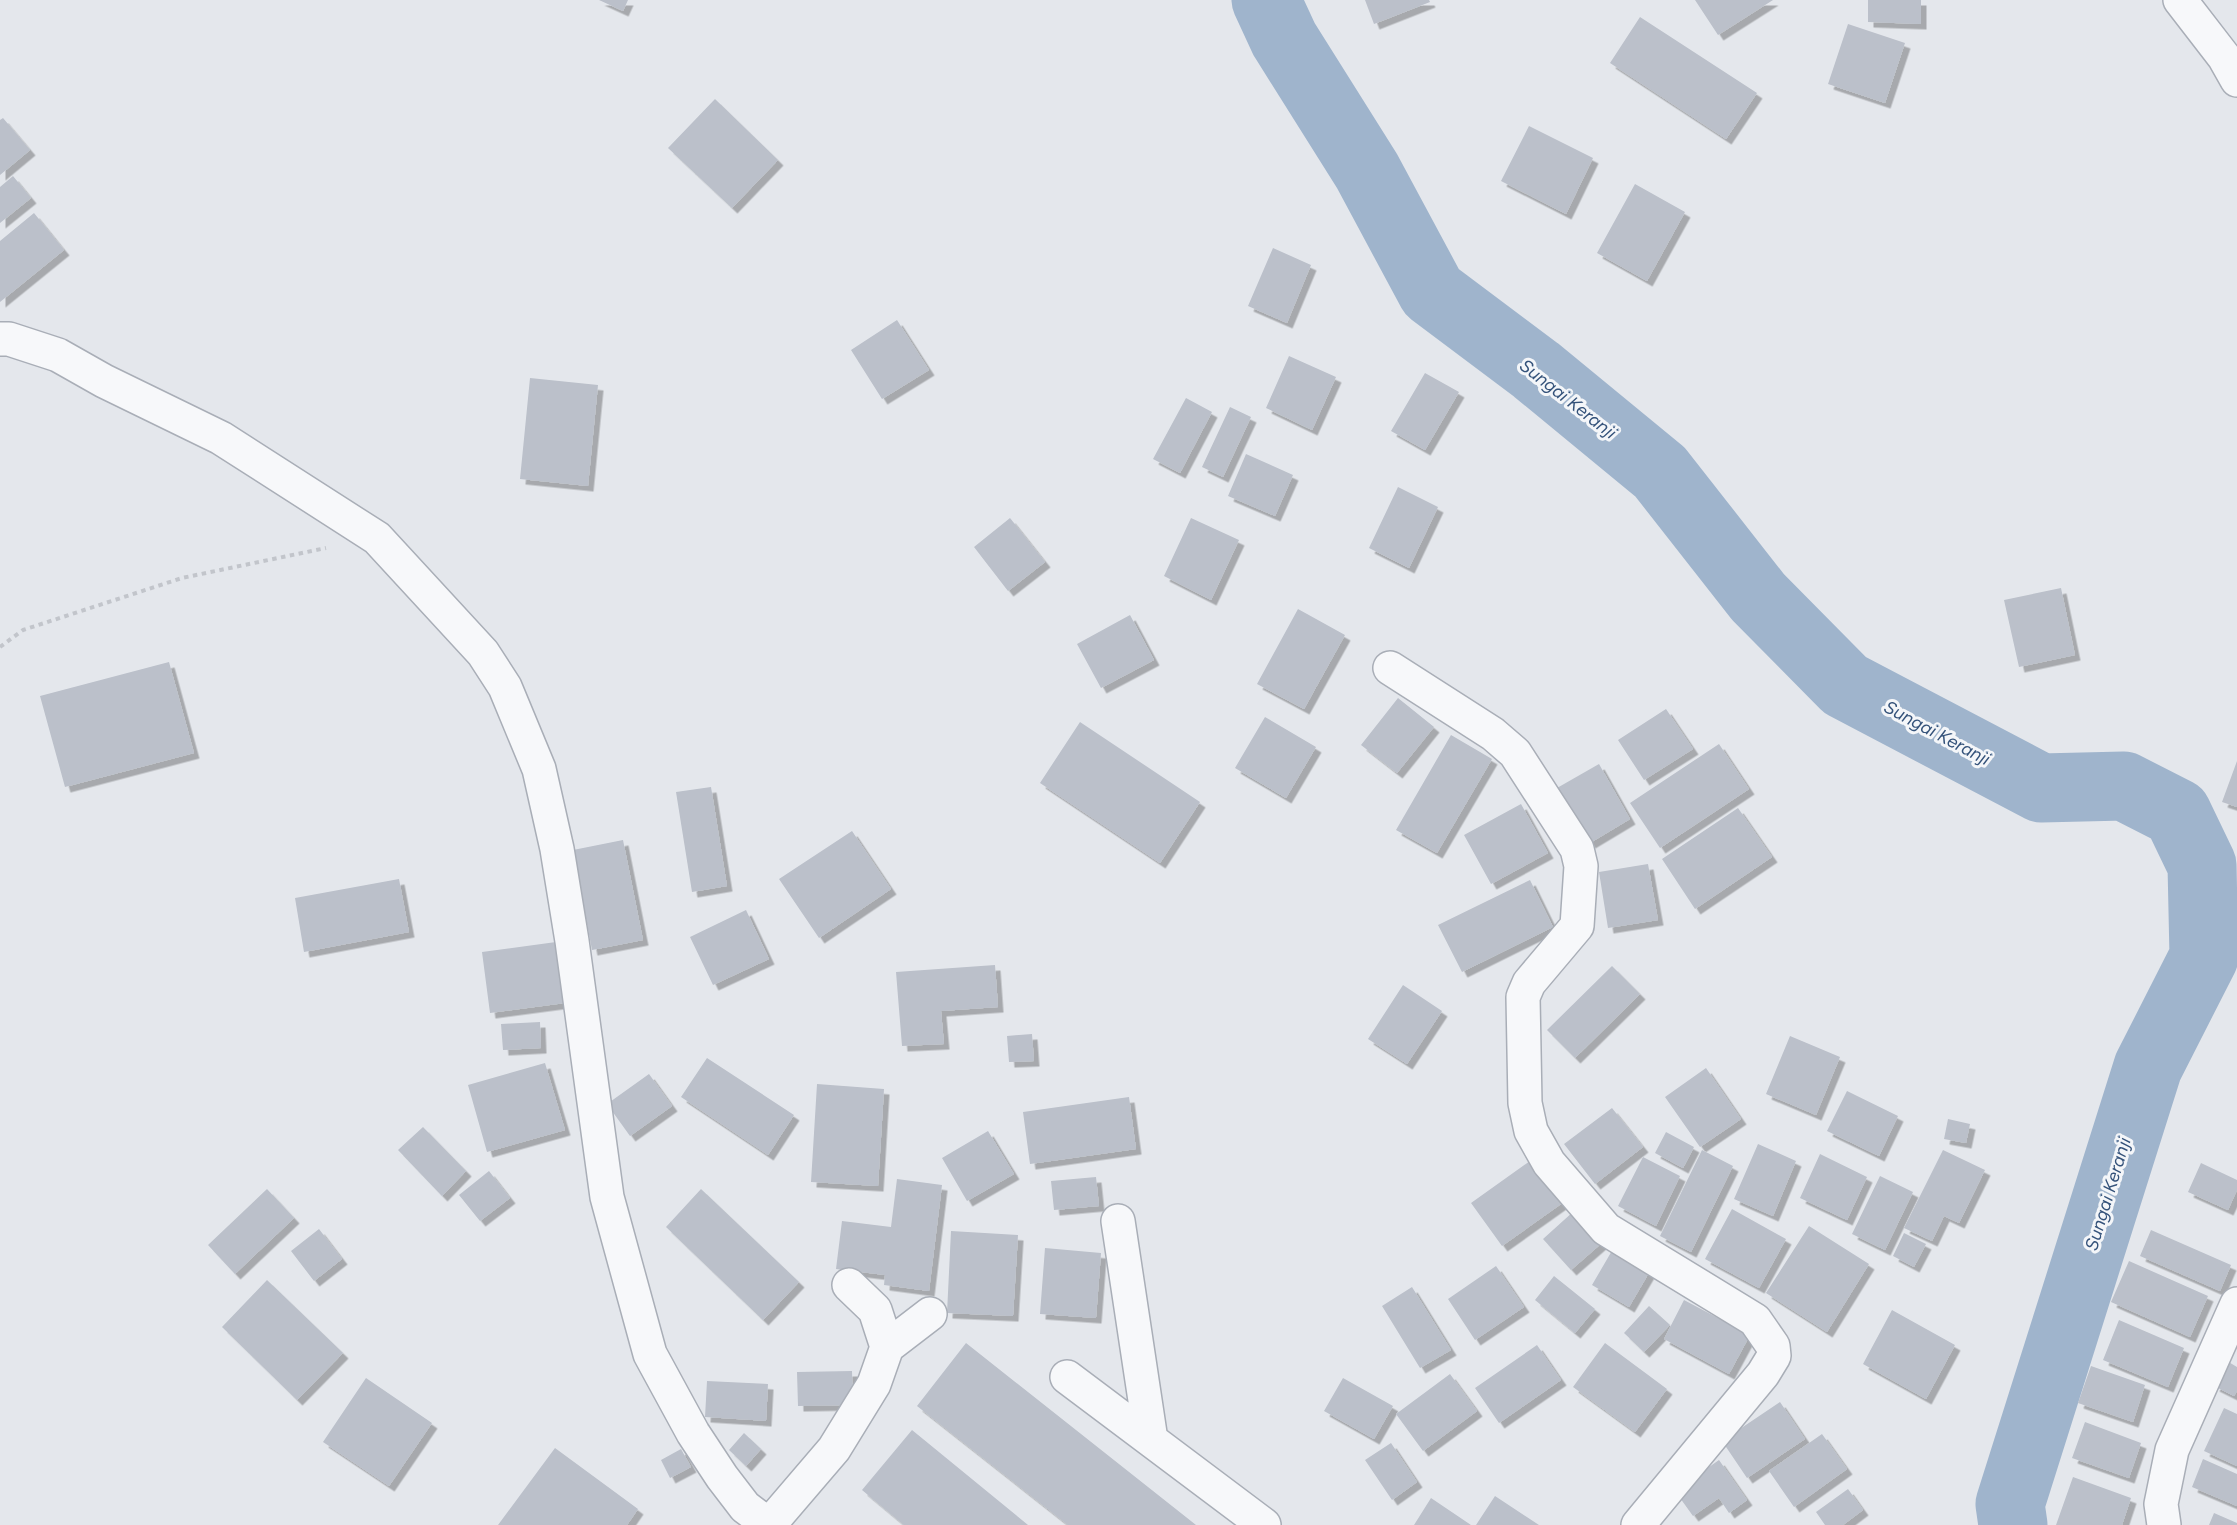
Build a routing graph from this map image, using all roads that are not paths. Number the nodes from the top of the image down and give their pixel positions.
1 (2180, 0) edge
2 (2237, 80) edge
3 (0, 339) edge
4 (1390, 668) dead end
5 (1118, 1221) dead end
6 (849, 1285) dead end
7 (2237, 1304) edge
8 (930, 1314) dead end
9 (887, 1347) junction
10 (1067, 1377) dead end
11 (1151, 1440) junction
12 (758, 1521) edge
13 (1264, 1525) edge
14 (1638, 1525) edge
15 (2164, 1525) edge

1 - 2 street
3 - 12 street
4 - 14 street
5 - 11 street
6 - 9 street
7 - 15 street
8 - 9 street
9 - 12 street
10 - 11 street
11 - 13 street

